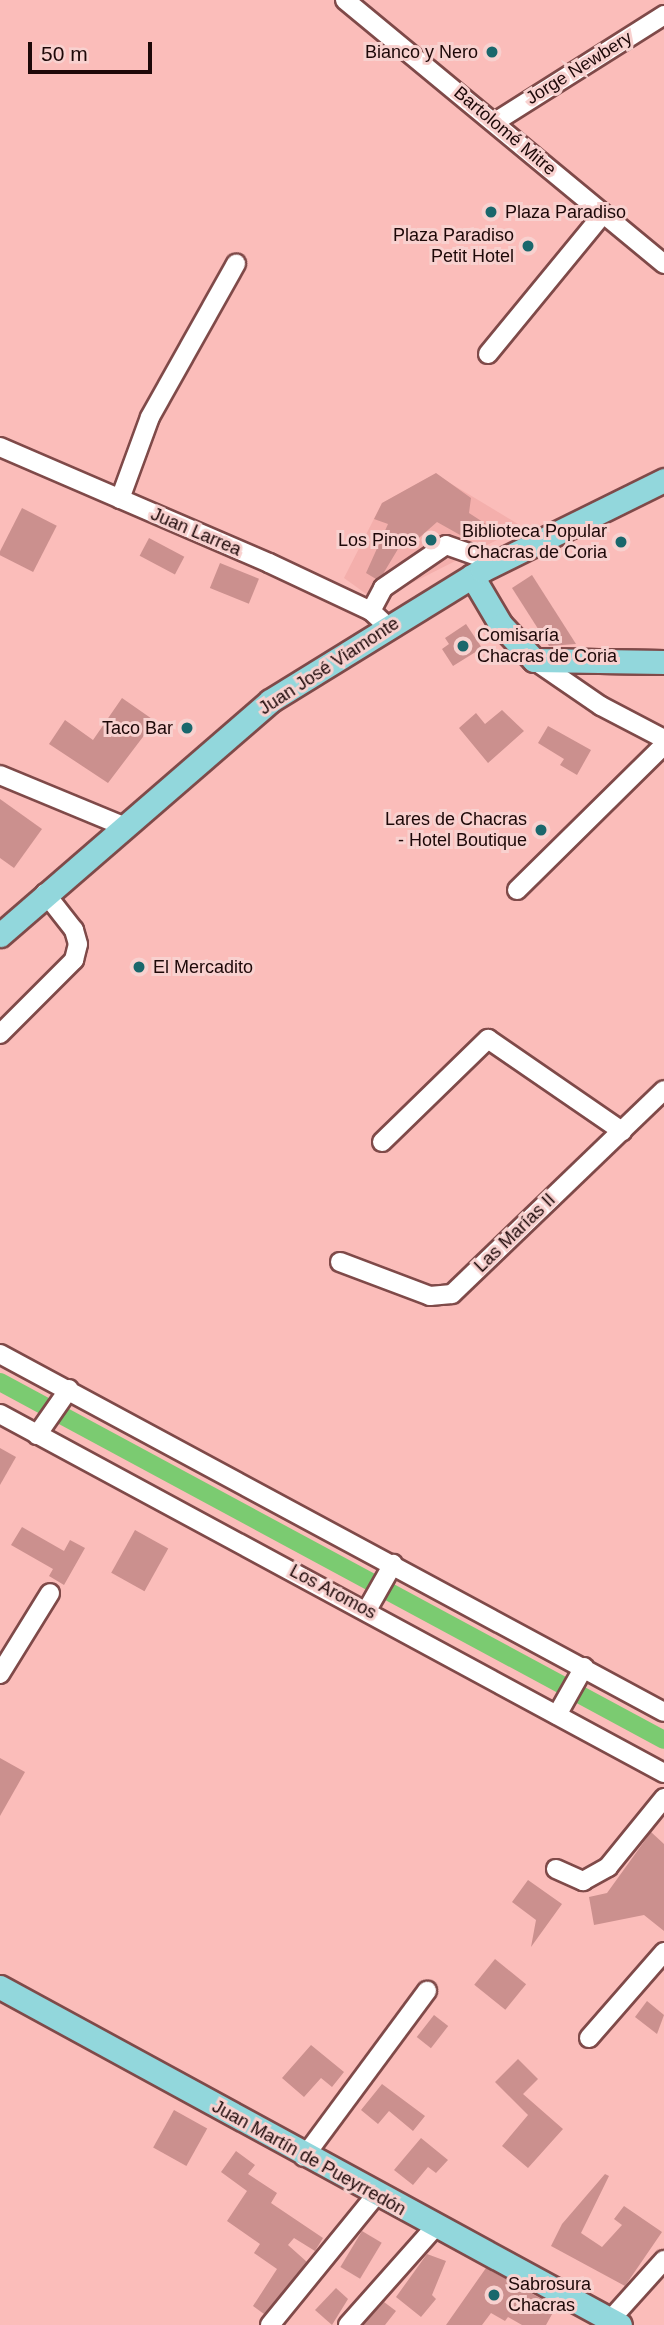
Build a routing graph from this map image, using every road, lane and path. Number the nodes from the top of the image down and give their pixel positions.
1 (345, 0) edge
2 (664, 15) edge
3 (495, 122) junction
4 (604, 214) junction
5 (236, 264) dead end
6 (664, 264) edge
7 (488, 354) dead end
8 (0, 447) edge
9 (664, 480) edge
10 (120, 499) junction
11 (497, 563) junction
12 (472, 576) junction
13 (379, 619) junction
14 (534, 660) junction
15 (664, 662) edge
16 (664, 738) edge
17 (664, 745) edge
18 (0, 775) edge
19 (123, 826) junction
20 (517, 890) dead end
21 (45, 893) junction
22 (0, 935) edge
23 (0, 1034) edge
24 (664, 1090) edge
25 (622, 1131) junction
26 (382, 1142) dead end
27 (340, 1262) dead end
28 (0, 1354) edge
29 (69, 1389) junction
30 (0, 1414) edge
31 (37, 1435) junction
32 (393, 1564) junction
33 (50, 1593) dead end
34 (367, 1611) junction
35 (584, 1667) junction
36 (0, 1674) edge
37 (664, 1712) edge
38 (557, 1715) junction
39 (664, 1773) edge
40 (664, 1798) edge
41 (556, 1869) dead end
42 (664, 1952) edge
43 (0, 1987) edge
44 (428, 1992) dead end
45 (589, 2038) dead end
46 (304, 2157) junction
47 (376, 2195) junction
48 (436, 2226) junction
49 (664, 2260) edge
50 (615, 2322) edge
51 (270, 2325) edge
52 (348, 2325) edge

1 - 3 street, Bartolomé Mitre
2 - 3 street, Jorge Newbery
3 - 4 street, Bartolomé Mitre
4 - 6 street, Bartolomé Mitre
4 - 7 street
5 - 10 street
8 - 10 street, Juan Larrea
9 - 11 main road, Juan José Viamonte
10 - 13 street, Juan Larrea
11 - 12 main road, Juan José Viamonte
11 - 13 street
12 - 13 main road, Juan José Viamonte
12 - 14 main road
13 - 19 main road, Juan José Viamonte
14 - 15 main road
14 - 16 street
17 - 20 street
18 - 19 street
19 - 21 main road, Juan José Viamonte
21 - 22 main road, Juan José Viamonte
21 - 23 street
24 - 25 street, Las Marías II
25 - 26 street
25 - 27 street, Las Marías II
28 - 29 street
29 - 31 street
29 - 32 street
30 - 31 street, Los Aromos
31 - 34 street, Los Aromos
32 - 34 street
32 - 35 street
33 - 36 street
34 - 38 street, Los Aromos
35 - 37 street
35 - 38 street
38 - 39 street, Los Aromos
40 - 41 street
42 - 45 street
43 - 46 main road, Juan Martín de Pueyrredón
44 - 46 street
46 - 47 main road, Juan Martín de Pueyrredón
47 - 48 main road, Juan Martín de Pueyrredón
47 - 51 street
48 - 50 main road, Juan Martín de Pueyrredón
48 - 52 street
49 - 50 street

